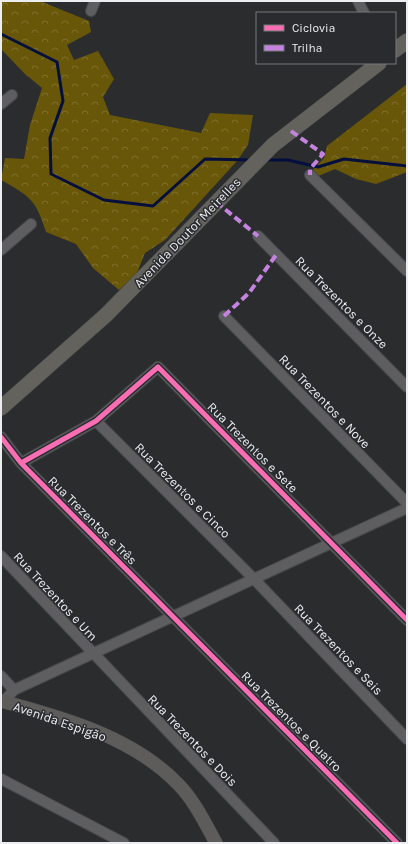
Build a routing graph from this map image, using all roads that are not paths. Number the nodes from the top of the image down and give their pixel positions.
1 (95, 1) edge
2 (358, 1) edge
3 (91, 11) dead end
4 (364, 12) edge
5 (407, 41) edge
6 (396, 49) edge
7 (377, 64) edge
8 (12, 95) dead end
9 (1, 104) edge
10 (310, 175) dead end
11 (31, 224) dead end
12 (258, 236) dead end
13 (1, 250) edge
14 (407, 272) edge
15 (224, 316) dead end
16 (407, 387) edge
17 (1, 408) edge
18 (96, 421) junction
19 (1, 437) edge
20 (21, 463) junction
21 (407, 503) edge
22 (407, 508) edge
23 (332, 542) junction
24 (1, 556) edge
25 (253, 578) junction
26 (172, 615) junction
27 (407, 620) edge
28 (93, 654) junction
29 (1, 676) edge
30 (14, 690) junction
31 (2, 701) edge
32 (407, 739) edge
33 (1, 779) edge
34 (124, 843) edge
35 (216, 843) edge
36 (274, 843) edge
37 (397, 843) edge

1 - 3 street
2 - 4 street
5 - 6 main road
7 - 17 main road, Avenida Doutor Meirelles
8 - 9 street
10 - 14 street
11 - 13 street
12 - 16 street, Rua Trezentos e Onze
15 - 21 street, Rua Trezentos e Nove
18 - 20 street
18 - 23 street, Rua Trezentos e Sete
18 - 25 street, Rua Trezentos e Cinco
19 - 20 street, Rua Trezentos e Três
20 - 26 street, Rua Trezentos e Três
22 - 23 street
23 - 25 street
23 - 27 street, Rua Trezentos e Sete
24 - 28 street, Rua Trezentos e Um
25 - 26 street
25 - 32 street, Rua Trezentos e Seis
26 - 28 street
26 - 37 street, Rua Trezentos e Quatro
28 - 30 street
28 - 36 street, Rua Trezentos e Dois
29 - 30 street
30 - 31 street
31 - 35 street, Avenida Espigão
33 - 34 street

